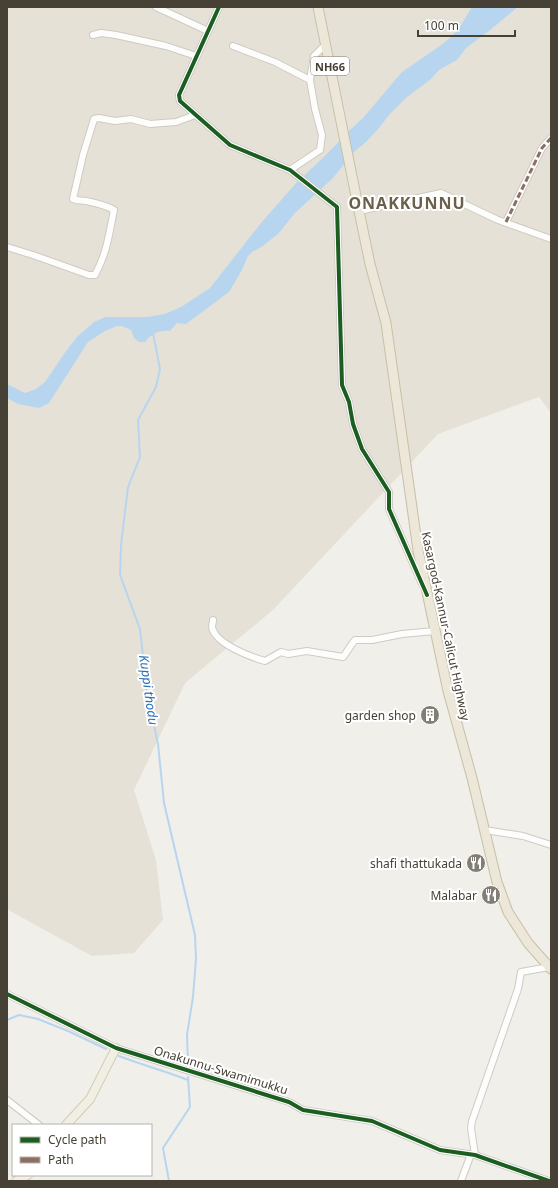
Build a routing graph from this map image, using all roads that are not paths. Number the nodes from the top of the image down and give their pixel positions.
1 (156, 7) edge
2 (219, 7) edge
3 (318, 7) edge
4 (208, 31) junction
5 (93, 35) dead end
6 (326, 44) junction
7 (233, 46) dead end
8 (196, 56) junction
9 (310, 80) junction
10 (195, 115) junction
11 (551, 138) edge
12 (290, 170) junction
13 (359, 211) junction
14 (506, 222) junction
15 (551, 239) edge
16 (7, 247) edge
17 (427, 595) junction
18 (213, 620) dead end
19 (435, 631) junction
20 (485, 830) junction
21 (551, 845) edge
22 (550, 968) edge
23 (551, 977) edge
24 (7, 994) edge
25 (116, 1048) junction
26 (7, 1100) edge
27 (38, 1124) edge
28 (67, 1124) edge
29 (473, 1154) junction
30 (26, 1176) edge
31 (16, 1181) edge
32 (461, 1181) edge
33 (549, 1181) edge

1 - 4 street
2 - 4 street
3 - 6 highway, NH66
4 - 8 street
5 - 8 street
6 - 9 street
6 - 13 highway, Kasargod-Kannur-Calicut Highway / NH66
7 - 9 street
8 - 10 street
9 - 12 street
10 - 12 street
10 - 16 street
11 - 14 street
12 - 17 street
13 - 14 street
13 - 17 highway, Kasargod-Kannur-Calicut Highway / NH66
14 - 15 street
17 - 19 highway, Kasargod-Kannur-Calicut Highway / NH66
18 - 19 street
19 - 20 highway, Kasargod-Kannur-Calicut Highway / NH66
20 - 21 street
20 - 22 highway, Kasargod-Kannur-Calicut Highway / NH66
22 - 23 highway, Kasargod-Kannur-Calicut Highway / NH66
22 - 29 street
24 - 25 street, Onakunnu-Swamimukku
25 - 28 main road
25 - 29 street, Onakunnu-Swamimukku
26 - 27 street
29 - 32 street
29 - 33 street, Onakunnu-Swamimukku
30 - 31 main road

